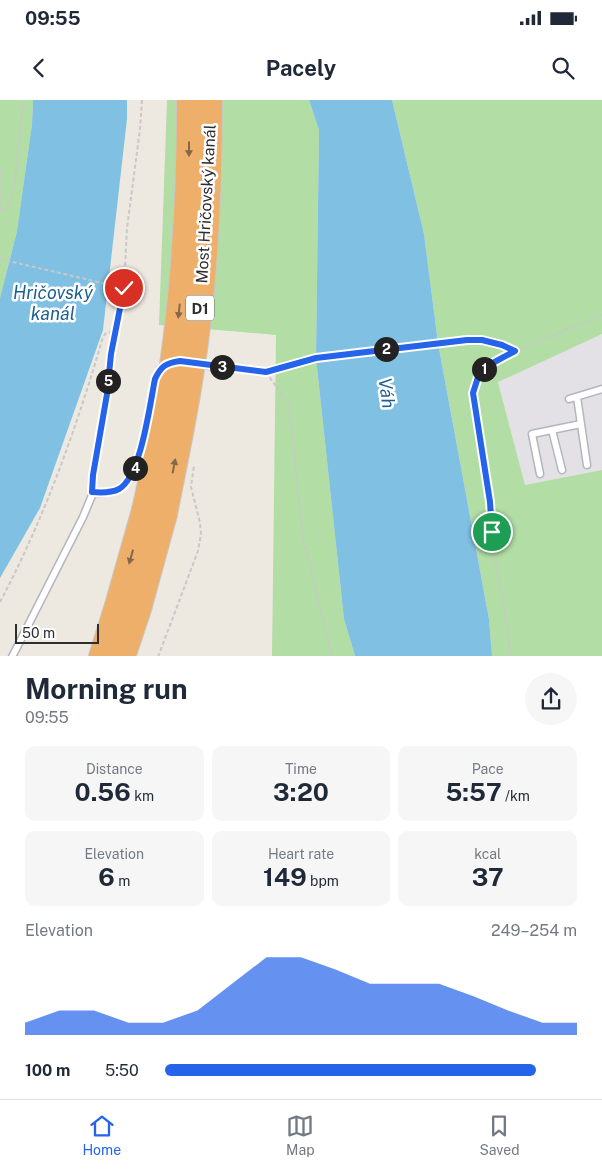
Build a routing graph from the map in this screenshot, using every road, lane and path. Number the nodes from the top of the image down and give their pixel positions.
1 (22, 100) edge
2 (142, 100) edge
3 (189, 100) edge
4 (210, 100) edge
5 (0, 167) edge
6 (0, 212) edge
7 (0, 259) edge
8 (124, 288) junction
9 (602, 315) edge
10 (115, 330) junction
11 (515, 351) junction
12 (180, 361) dead end
13 (188, 362) dead end
14 (211, 366) joint
15 (266, 372) junction
16 (602, 389) edge
17 (577, 397) junction
18 (569, 399) dead end
19 (581, 424) junction
20 (552, 430) junction
21 (194, 460) dead end
22 (587, 465) dead end
23 (562, 470) dead end
24 (540, 474) dead end
25 (92, 492) junction
26 (154, 512) junction
27 (0, 602) edge
28 (12, 656) edge
29 (101, 656) edge
30 (123, 656) edge
31 (158, 656) edge
32 (332, 656) edge
33 (510, 656) edge

1 - 6 path
2 - 8 path
3 -> 26 highway, Most Hričovský kanál / D1, bridge
26 -> 4 highway, Most Hričovský kanál / D1, bridge
5 - 6 path
7 - 8 path
8 - 10 path
9 - 11 path
10 - 25 path
10 - 27 path
11 - 15 path
11 - 33 path
12 - 25 lane
13 - 14 lane
14 - 15 path
15 - 32 path
16 - 17 lane
17 - 18 lane
17 - 19 lane
19 - 20 lane
19 - 22 lane
20 - 23 lane
20 - 24 lane
21 - 31 path
25 - 28 lane
26 -> 29 highway, D1
26 - 30 highway, D1

